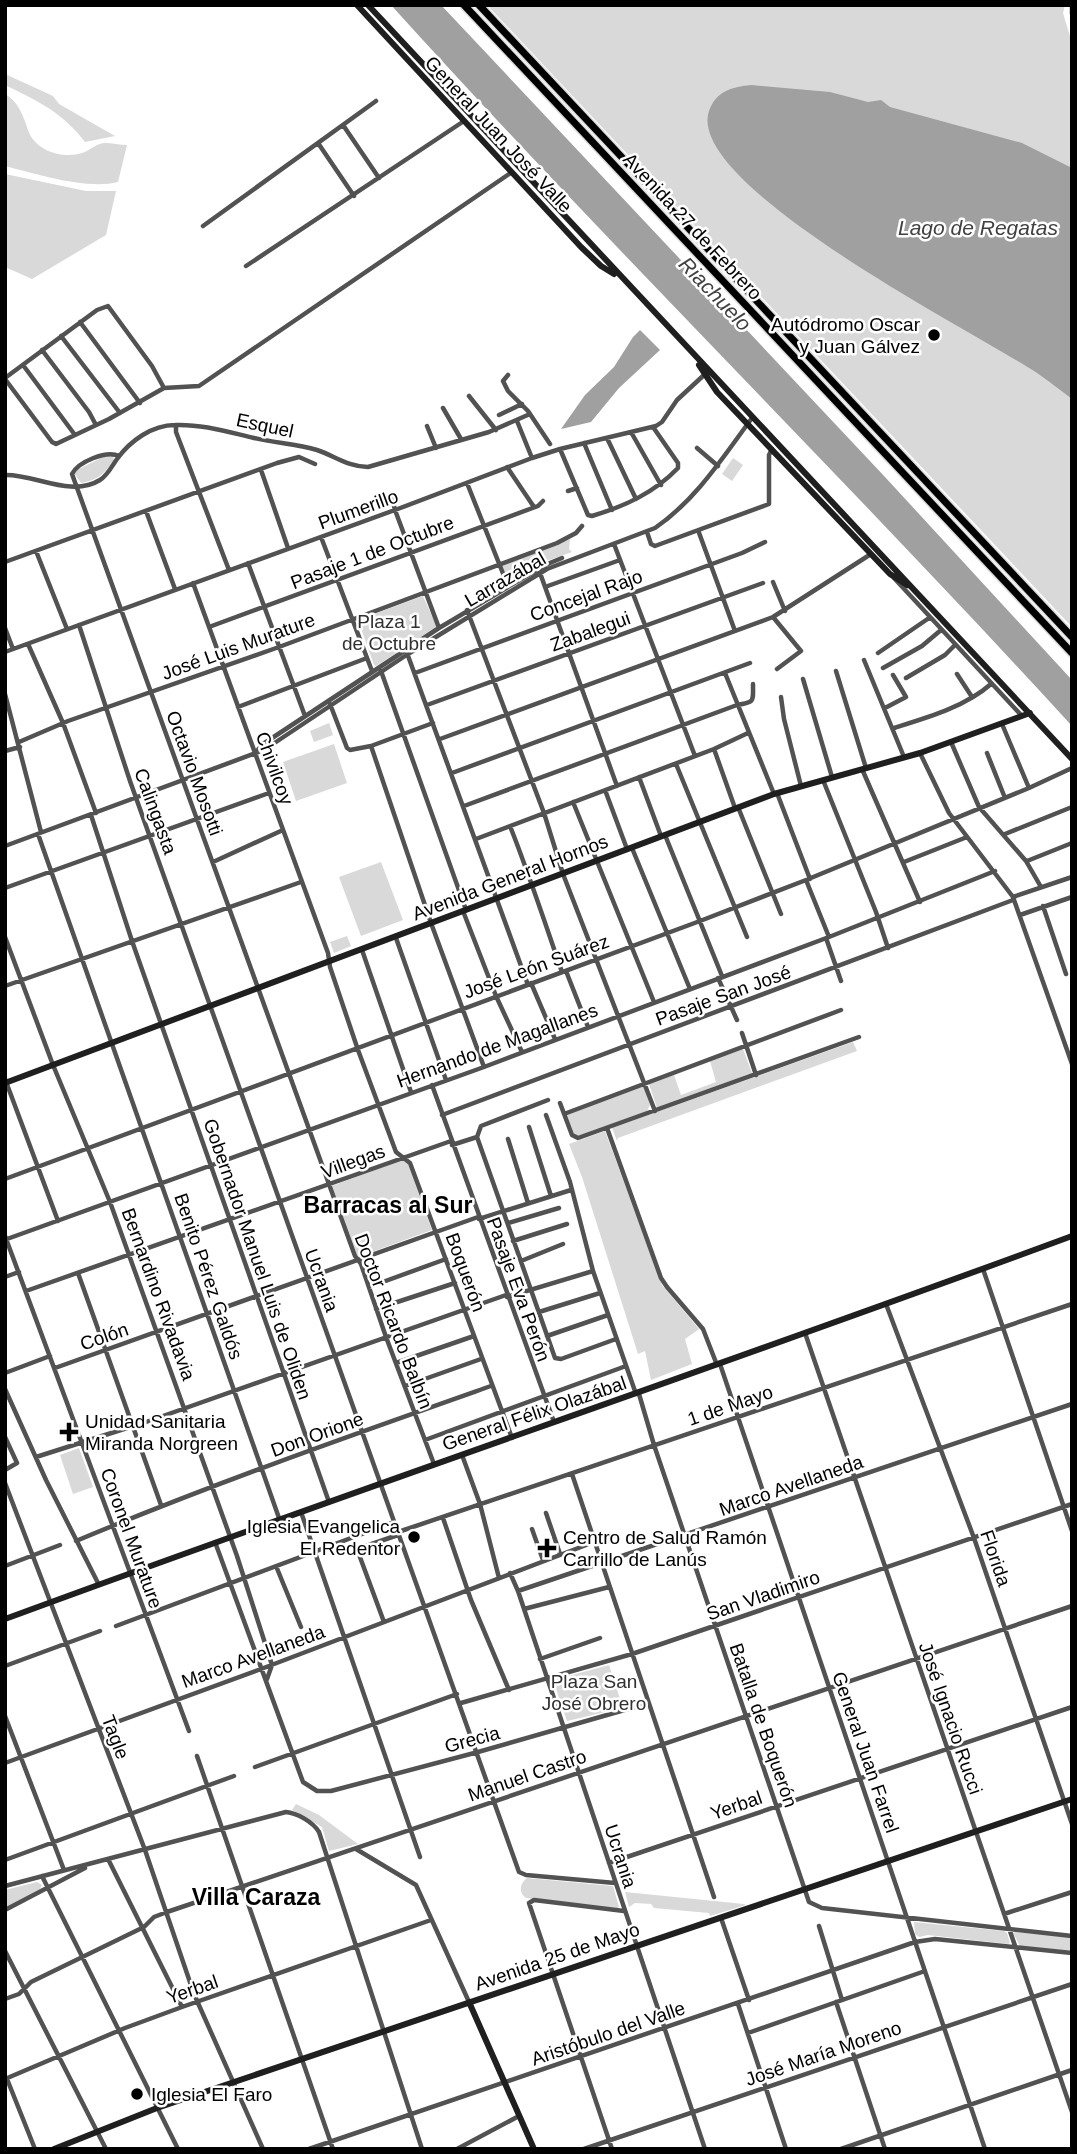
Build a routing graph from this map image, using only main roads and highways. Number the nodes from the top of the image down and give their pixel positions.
1 (357, 5) edge
2 (368, 5) edge
3 (464, 5) edge
4 (479, 5) edge
5 (622, 279) junction
6 (693, 355) junction
7 (750, 421) junction
8 (915, 589) junction
9 (1072, 637) edge
10 (1072, 653) edge
11 (1030, 713) junction
12 (1072, 759) edge
13 (6, 1082) edge
14 (1071, 1237) edge
15 (5, 1619) edge
16 (1068, 1800) edge
17 (469, 2002) junction
18 (54, 2149) edge
19 (534, 2149) edge

1 - 5 main road, General Juan José Valle
2 - 5 main road, General Juan José Valle
3 - 10 main road, Avenida 27 de Febrero
4 - 9 main road, Avenida 27 de Febrero
5 - 6 main road, General Juan José Valle
6 - 7 main road, General Juan José Valle
6 - 7 main road, General Juan José Valle
7 - 8 main road, General Juan José Valle
7 - 8 main road, General Juan José Valle
8 - 11 main road, General Juan José Valle
11 - 12 main road, General Juan José Valle
11 - 13 main road, Avenida General Hornos
14 - 15 main road, General Félix Olazábal
16 - 17 main road, Avenida 25 de Mayo
17 - 18 main road, Avenida 25 de Mayo
17 - 19 main road

